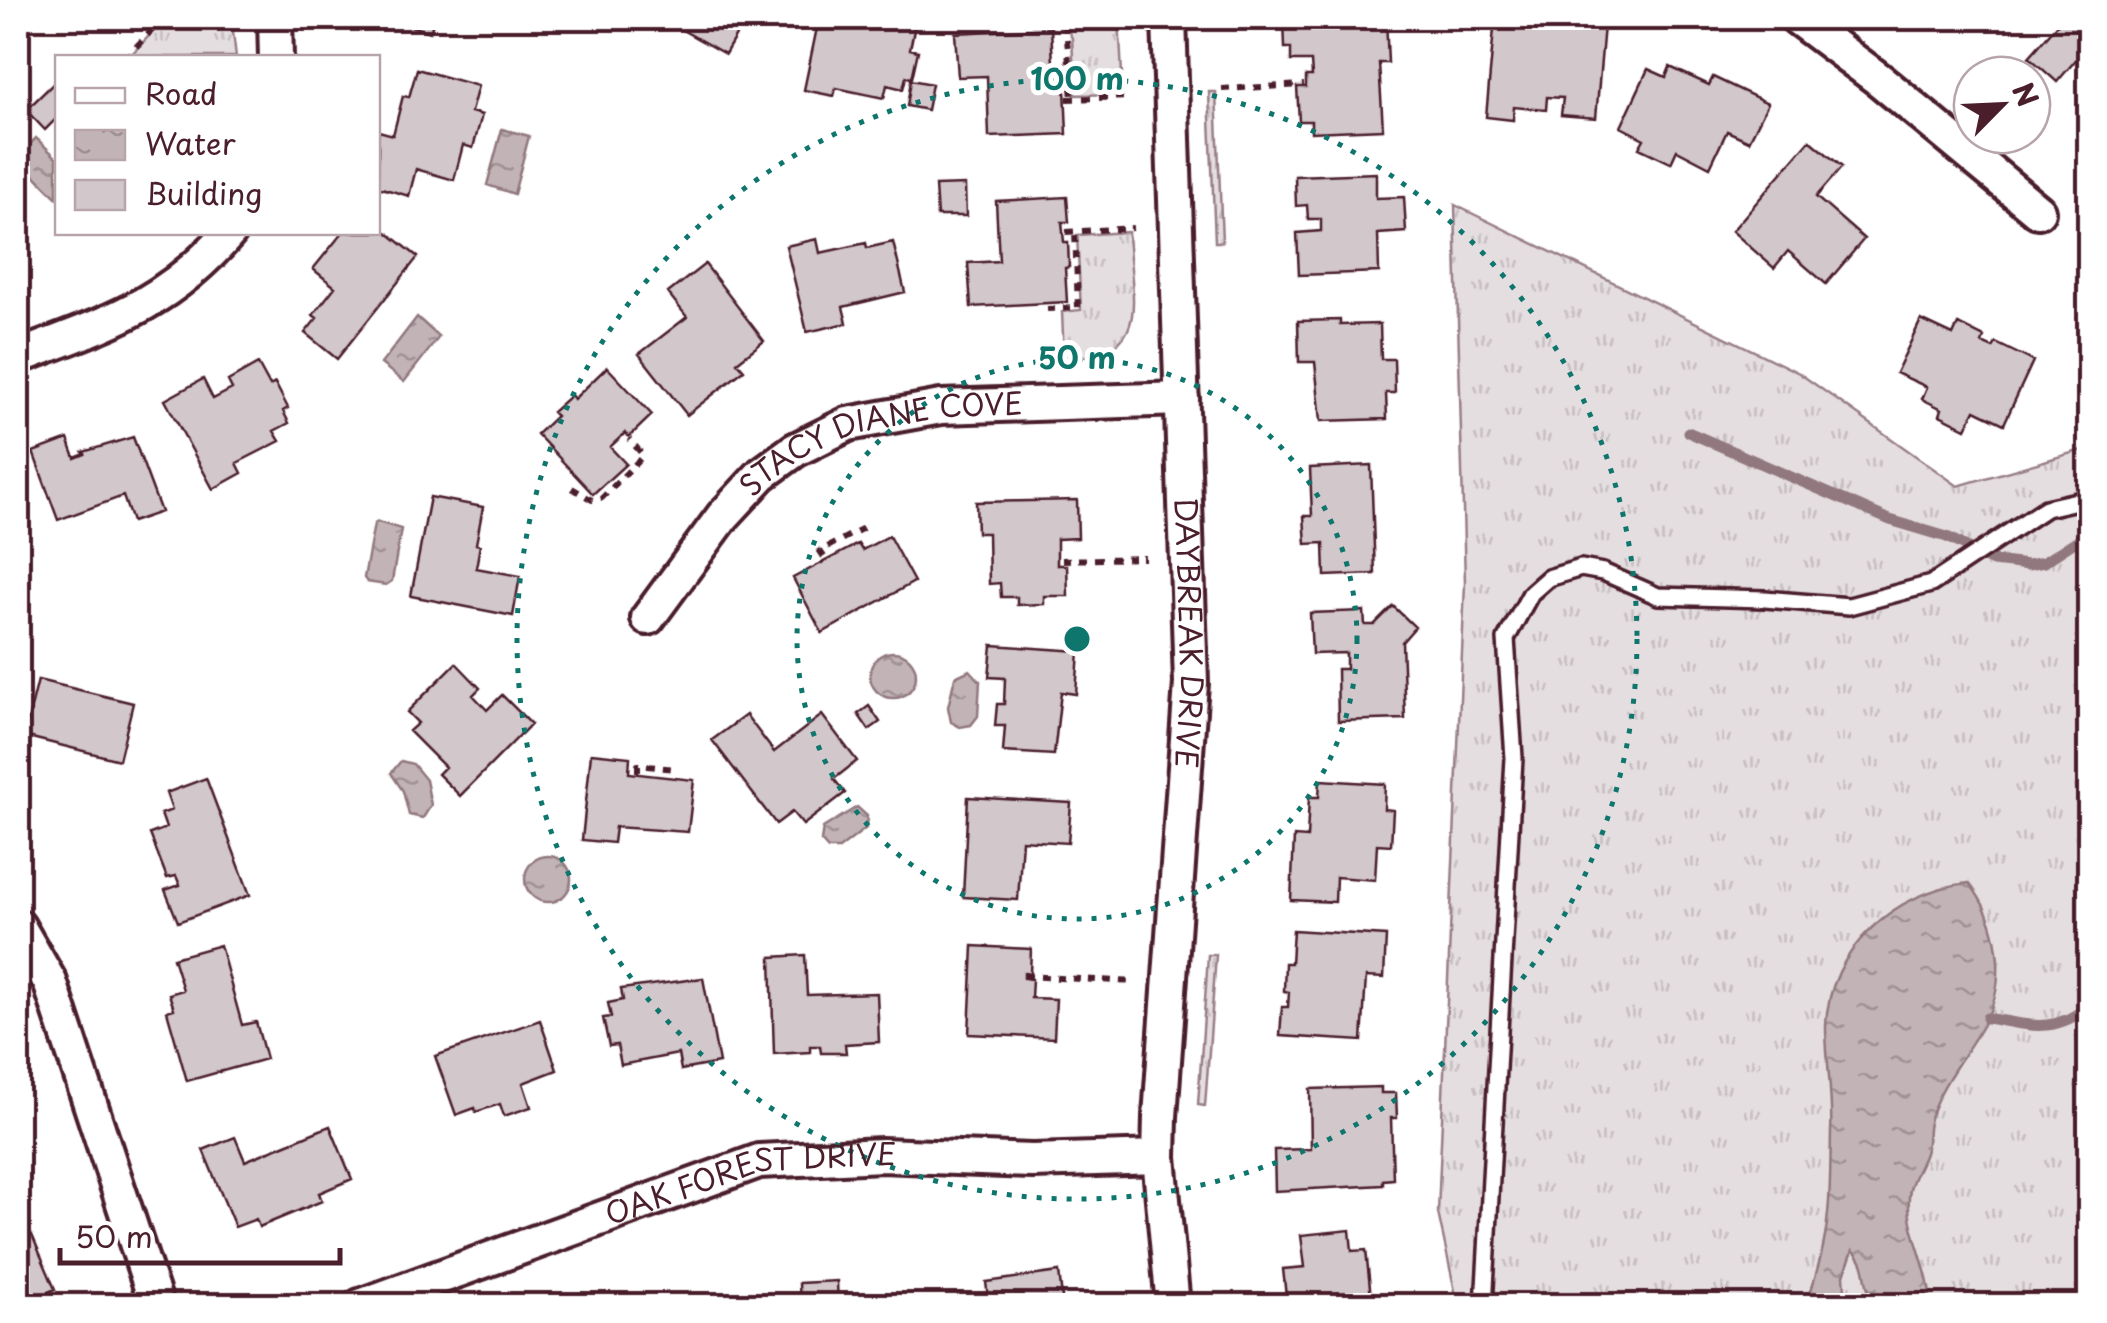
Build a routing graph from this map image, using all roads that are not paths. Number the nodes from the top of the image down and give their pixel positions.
1 (275, 18) edge
2 (1169, 18) edge
3 (1797, 18) edge
4 (276, 55) edge
5 (2038, 211) dead end
6 (227, 235) edge
7 (18, 357) edge
8 (1182, 399) junction
9 (2090, 498) edge
10 (648, 618) dead end
11 (18, 926) edge
12 (1159, 1157) junction
13 (156, 1306) edge
14 (360, 1306) edge
15 (1173, 1306) edge
16 (1484, 1306) edge

1 - 4 street
2 - 8 street, DAYBREAK DRIVE
3 - 5 street
6 - 7 street
8 - 10 street, STACY DIANE COVE
8 - 12 street, DAYBREAK DRIVE
9 - 16 lane
11 - 13 street
12 - 14 street, OAK FOREST DRIVE
12 - 15 street, DAYBREAK DRIVE

